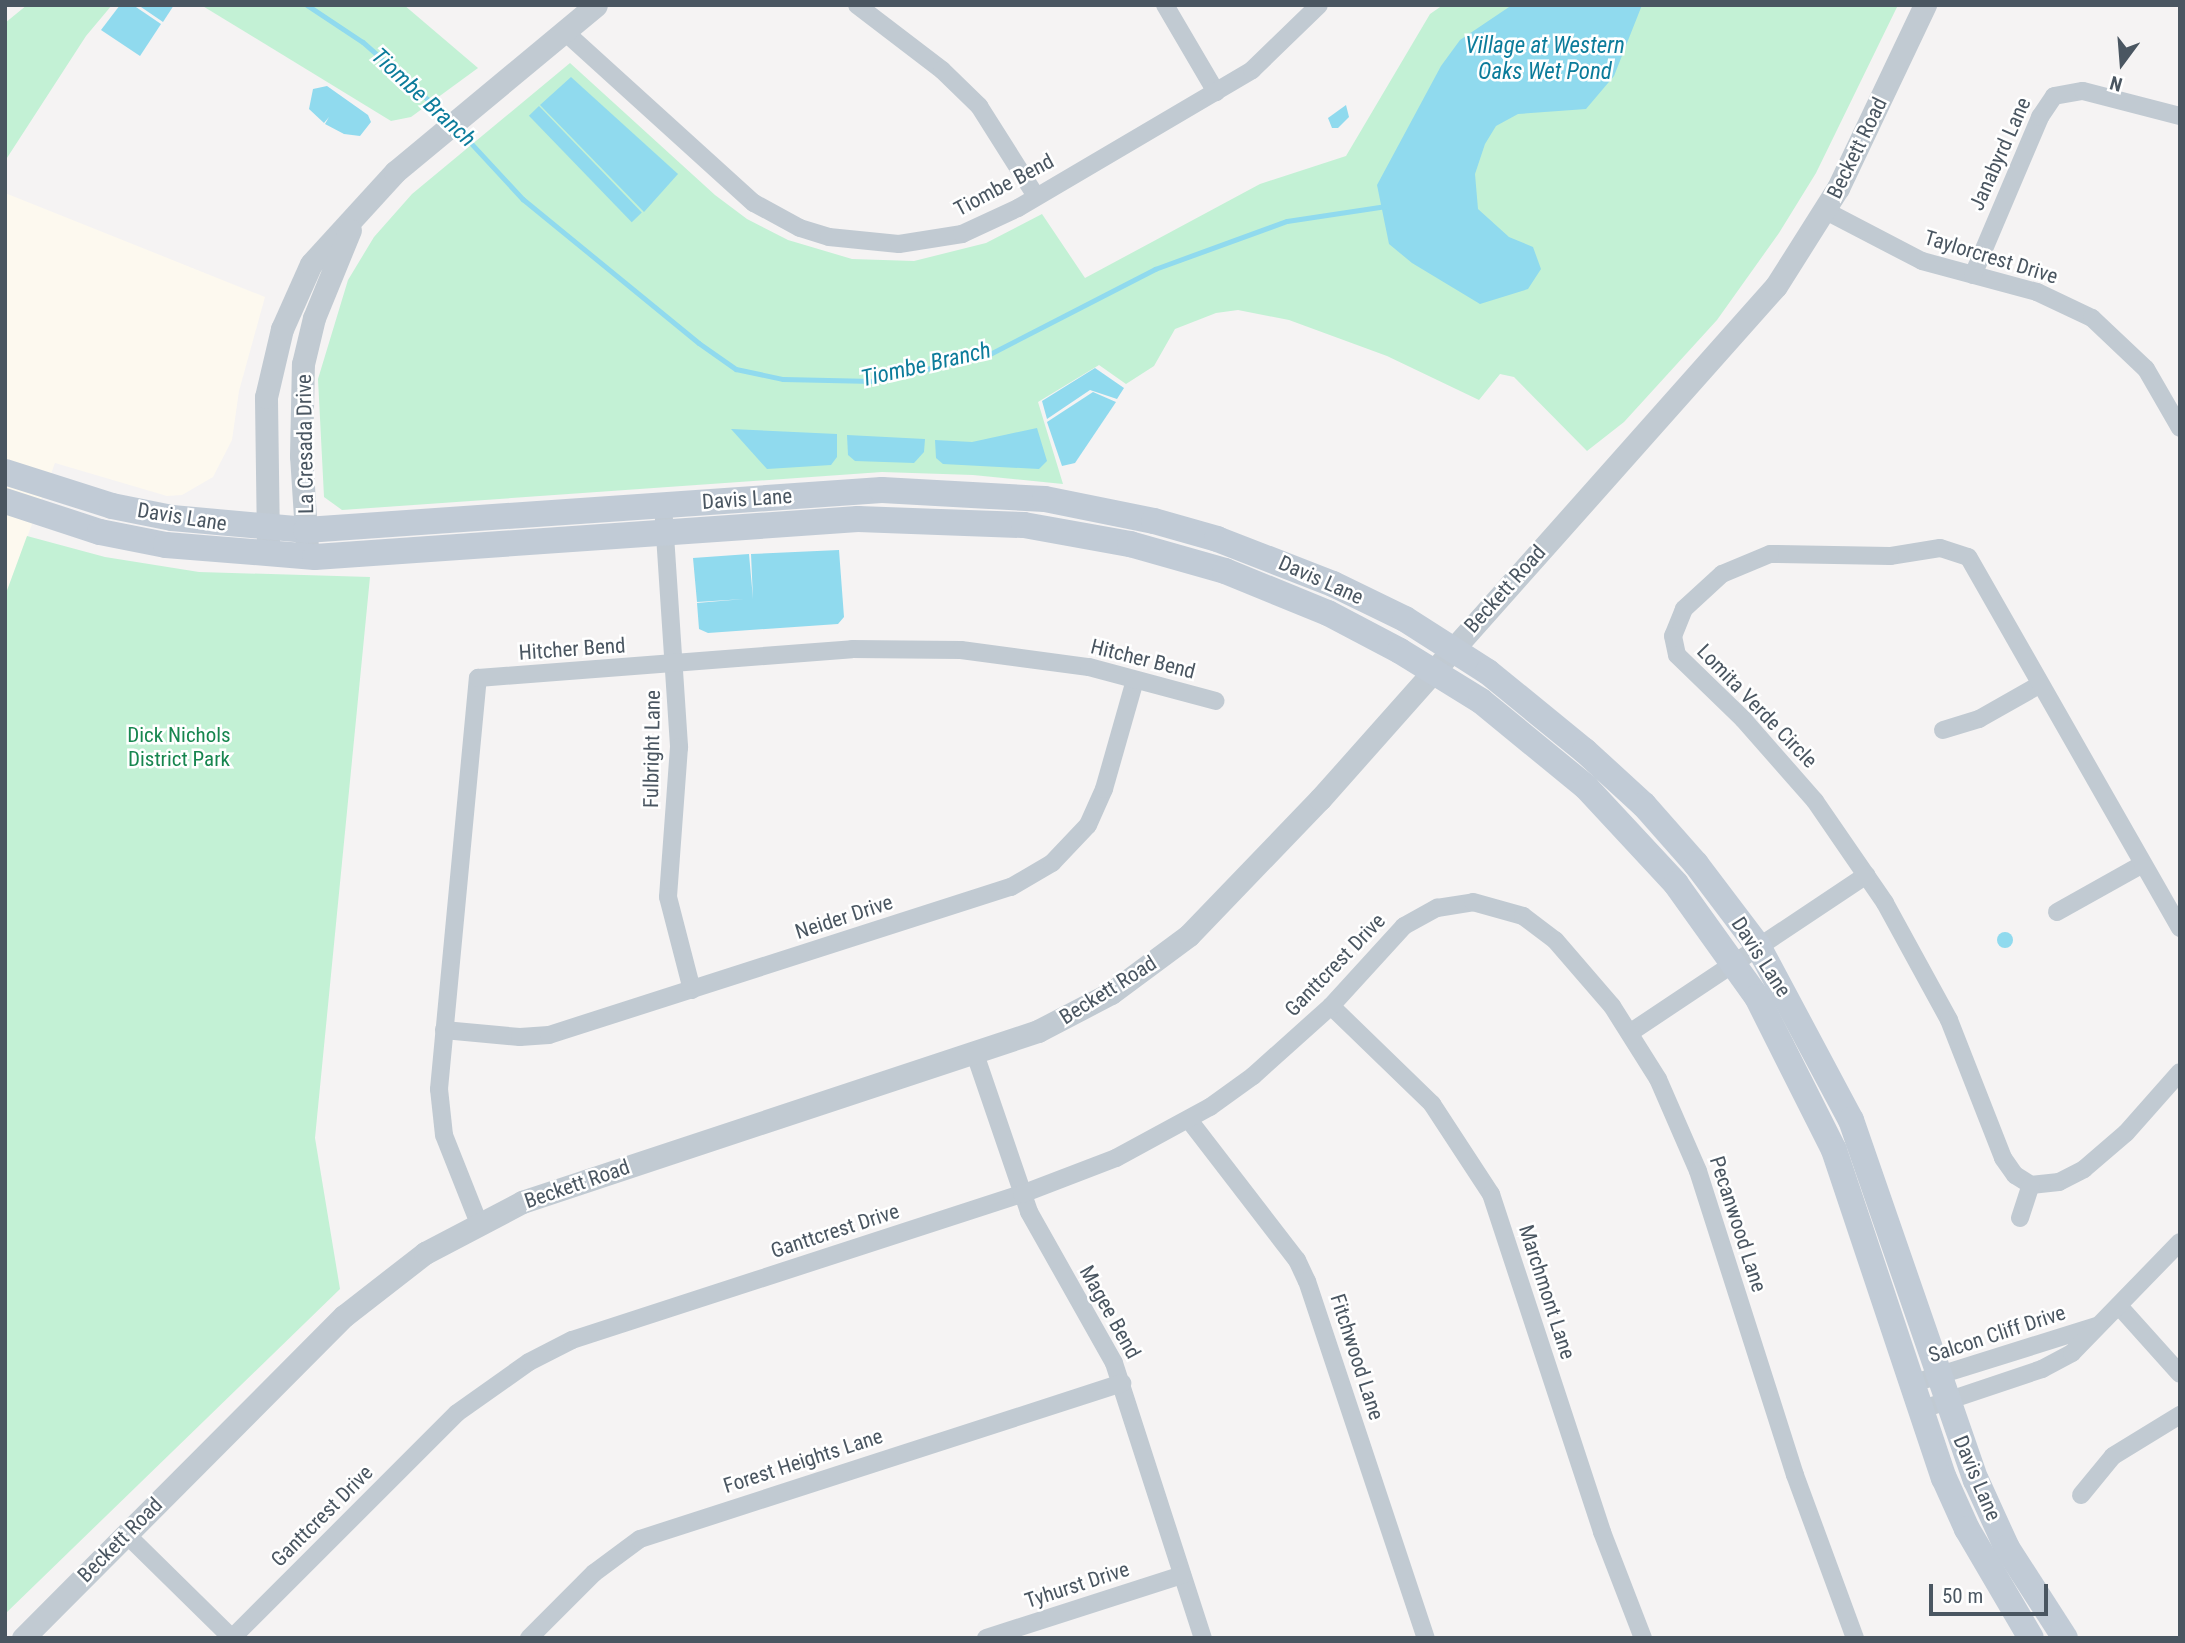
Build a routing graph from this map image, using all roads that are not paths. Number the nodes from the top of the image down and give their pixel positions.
1 (596, 5) edge
2 (857, 5) edge
3 (1165, 5) edge
4 (1318, 5) edge
5 (1925, 5) edge
6 (564, 31) junction
7 (1216, 92) junction
8 (2180, 116) edge
9 (1036, 196) junction
10 (1826, 211) junction
11 (357, 215) junction
12 (1973, 275) junction
13 (2180, 428) edge
14 (5, 472) edge
15 (5, 500) edge
16 (663, 505) junction
17 (267, 528) junction
18 (306, 530) junction
19 (665, 533) junction
20 (268, 556) junction
21 (307, 557) junction
22 (1452, 648) junction
23 (675, 664) junction
24 (1434, 670) junction
25 (1135, 680) junction
26 (2039, 685) junction
27 (1216, 701) dead end
28 (1943, 730) dead end
29 (2141, 865) junction
30 (1866, 875) junction
31 (1473, 902) joint
32 (2057, 912) dead end
33 (2180, 928) edge
34 (1758, 946) junction
35 (1733, 961) junction
36 (692, 990) junction
37 (1331, 1006) junction
38 (444, 1030) junction
39 (1631, 1032) junction
40 (975, 1054) junction
41 (2178, 1079) edge
42 (1189, 1120) junction
43 (2031, 1185) junction
44 (1022, 1194) junction
45 (2020, 1218) dead end
46 (478, 1221) junction
47 (2180, 1242) edge
48 (2119, 1306) junction
49 (2096, 1326) junction
50 (2180, 1374) edge
51 (1924, 1380) junction
52 (1122, 1383) junction
53 (1946, 1402) junction
54 (1920, 1410) junction
55 (2180, 1415) edge
56 (2081, 1495) dead end
57 (126, 1534) junction
58 (1182, 1575) junction
59 (23, 1638) edge
60 (232, 1638) edge
61 (528, 1638) edge
62 (986, 1638) edge
63 (1203, 1638) edge
64 (1426, 1638) edge
65 (1643, 1638) edge
66 (1855, 1638) edge
67 (2031, 1638) edge
68 (2065, 1638) edge

1 - 6 street, La Cresada Drive
2 - 9 street
3 - 7 street
4 - 7 street, Tiombe Bend
5 - 10 street, Beckett Road
6 - 9 street, Tiombe Bend
6 - 11 street, La Cresada Drive
7 - 9 street, Tiombe Bend
8 - 12 street, Janabyrd Lane
10 - 12 street, Taylorcrest Drive
10 - 22 street, Beckett Road
11 - 17 street, La Cresada Drive
11 - 18 street, La Cresada Drive
12 - 13 street, Taylorcrest Drive
14 - 17 main road, Davis Lane
15 - 20 main road, Davis Lane
16 - 18 main road, Davis Lane
16 - 19 street, Fulbright Lane
16 - 22 main road, Davis Lane
17 - 18 main road, Davis Lane
17 - 20 street, La Cresada Drive
18 - 21 street, La Cresada Drive
19 - 21 main road, Davis Lane
19 - 23 street, Fulbright Lane
19 - 24 main road, Davis Lane
20 - 21 main road, Davis Lane
22 - 24 street, Beckett Road
22 - 34 main road, Davis Lane
23 - 25 street, Hitcher Bend
23 - 36 street, Fulbright Lane
23 - 38 street, Hitcher Bend
24 - 35 main road, Davis Lane
24 - 40 street, Beckett Road
25 - 27 street, Hitcher Bend
25 - 36 street, Neider Drive
26 - 28 street
26 - 29 street, Lomita Verde Circle
26 - 30 street, Lomita Verde Circle
29 - 32 street
29 - 33 street, Lomita Verde Circle
30 - 34 street
30 - 43 street, Lomita Verde Circle
31 - 37 street, Ganttcrest Drive
31 - 39 street, Pecanwood Lane
34 - 35 street
34 - 51 main road, Davis Lane
35 - 39 street
35 - 51 main road, Davis Lane
36 - 38 street, Neider Drive
37 - 42 street, Ganttcrest Drive
37 - 65 street, Marchmont Lane
38 - 46 street, Hitcher Bend
39 - 66 street, Pecanwood Lane
40 - 44 street, Magee Bend
40 - 46 street, Beckett Road
41 - 43 street
42 - 44 street, Ganttcrest Drive
42 - 64 street, Fitchwood Lane
43 - 45 street
44 - 52 street, Magee Bend
44 - 60 street, Ganttcrest Drive
46 - 57 street, Beckett Road
47 - 48 street, Salcon Cliff Drive
48 - 49 street, Salcon Cliff Drive
48 - 50 street
49 - 51 street, Salcon Cliff Drive
49 - 53 street, Salcon Cliff Drive
51 - 53 main road, Davis Lane
51 - 54 main road, Davis Lane
52 - 58 street, Magee Bend
52 - 61 street, Forest Heights Lane
53 - 54 street, Salcon Cliff Drive
53 - 68 main road, Davis Lane
54 - 67 main road, Davis Lane
55 - 56 street
57 - 59 street, Beckett Road
57 - 60 street
58 - 62 street, Tyhurst Drive
58 - 63 street, Magee Bend

